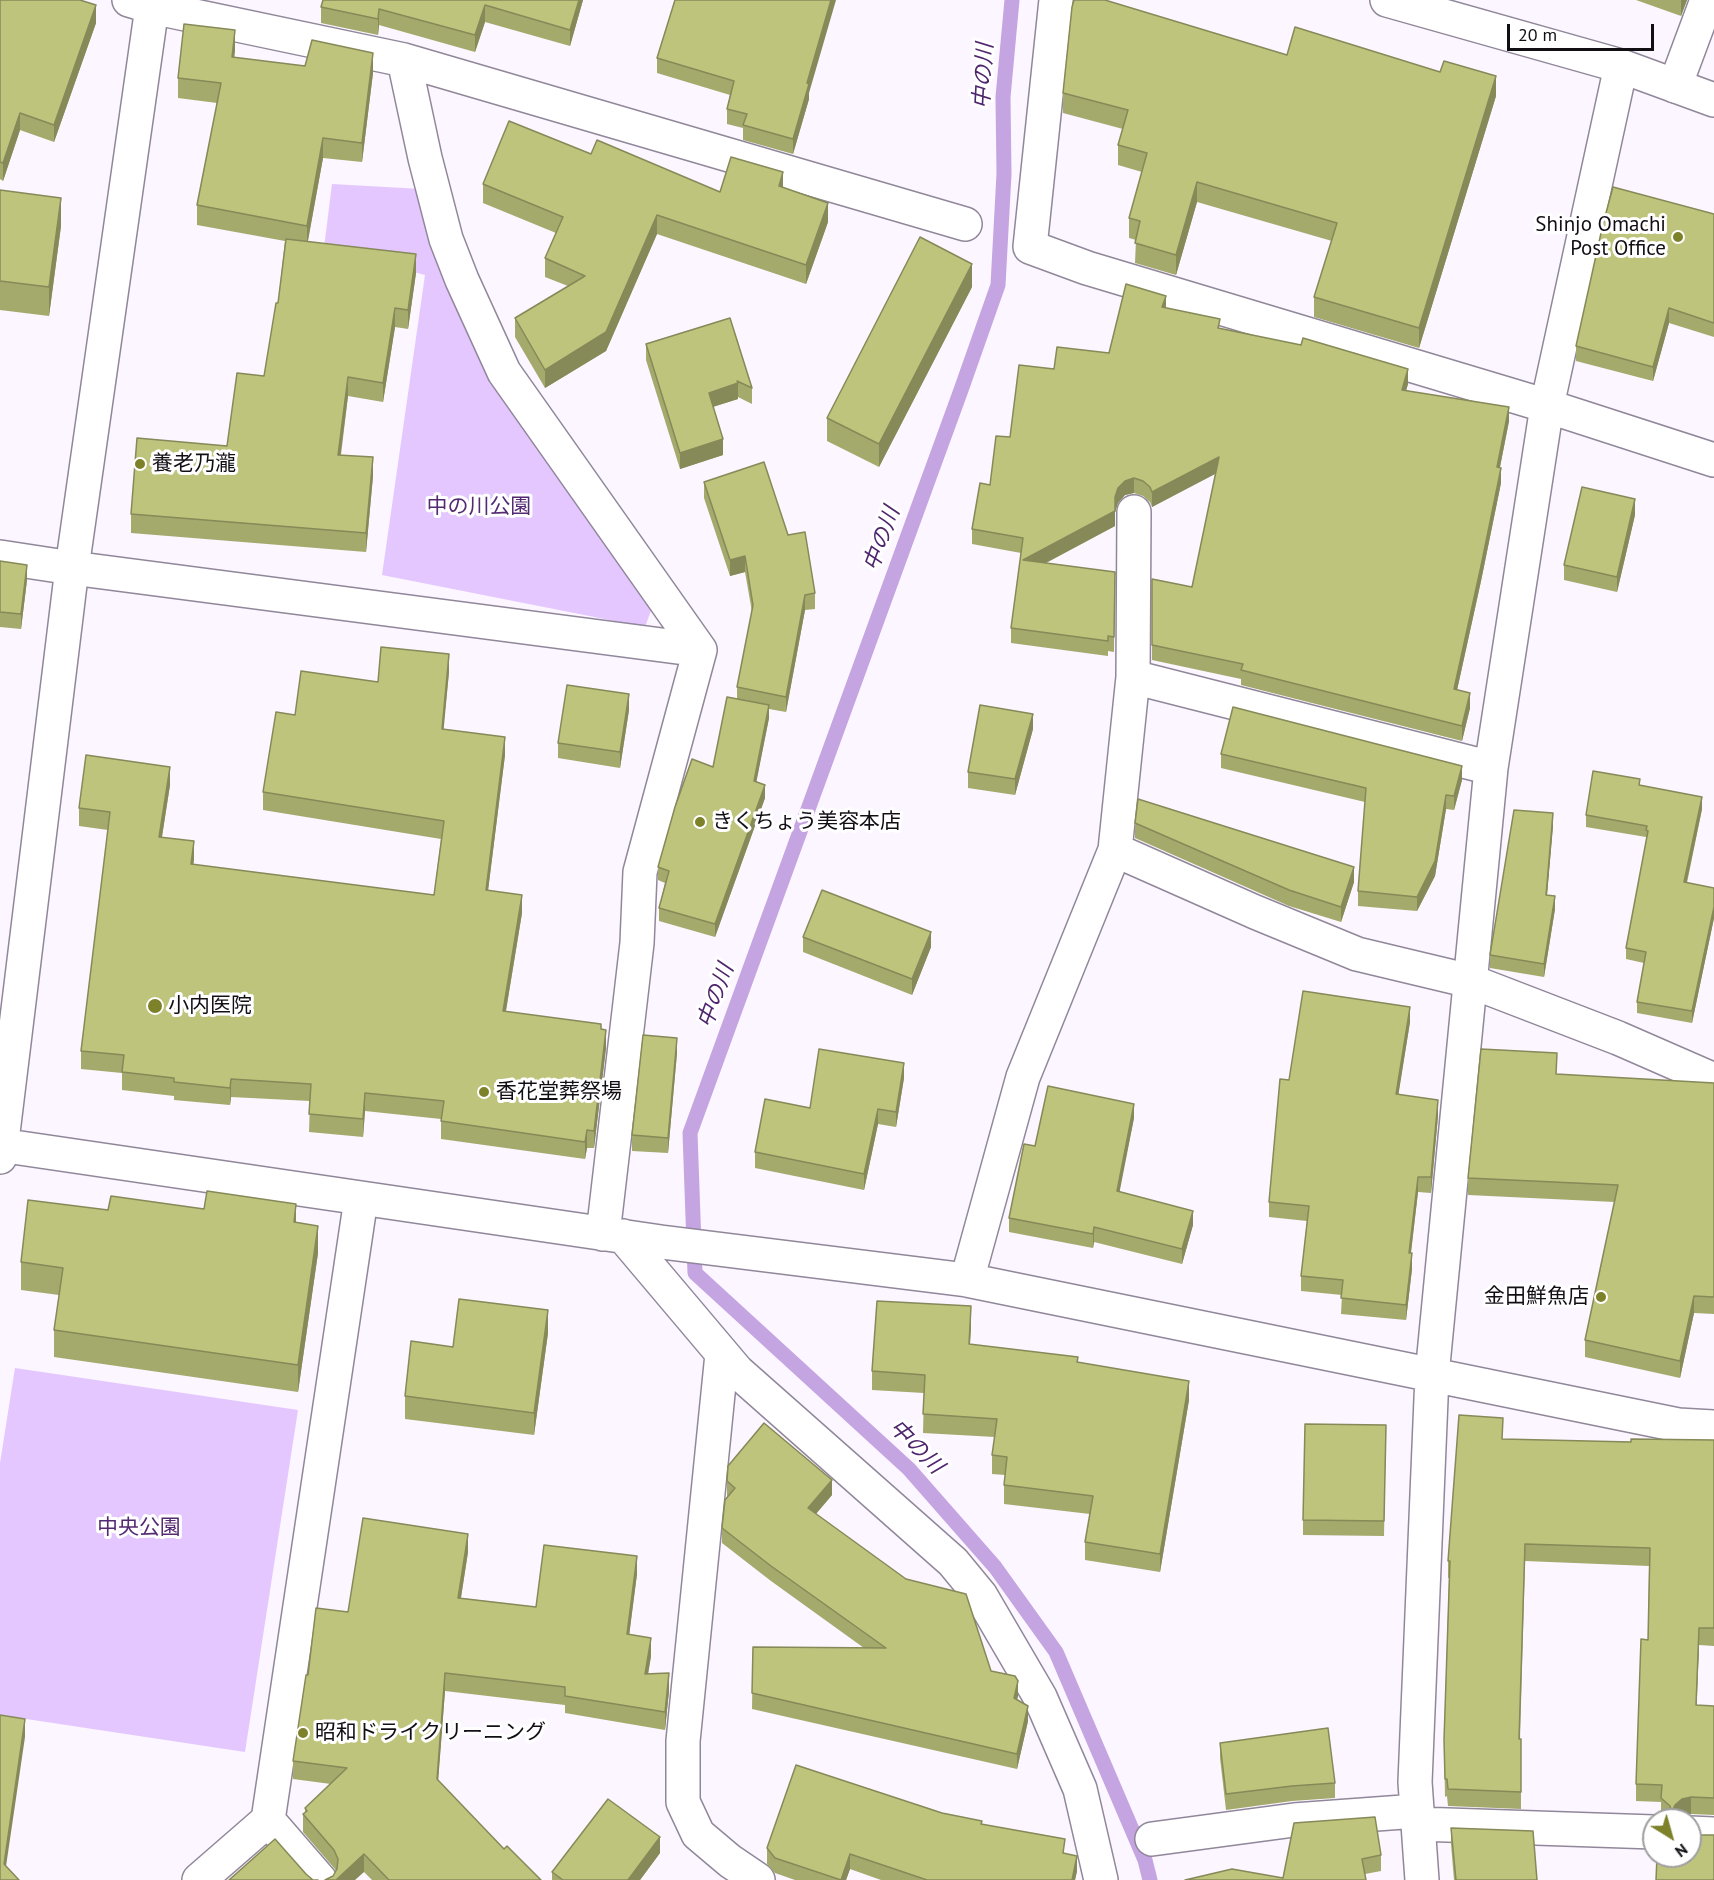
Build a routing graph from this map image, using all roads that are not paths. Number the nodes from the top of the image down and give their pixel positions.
1 (1056, 0) edge
2 (1387, 0) edge
3 (1707, 0) edge
4 (144, 2) edge
5 (404, 60) junction
6 (1621, 66) junction
7 (1675, 86) junction
8 (1714, 100) edge
9 (964, 224) dead end
10 (1547, 406) junction
11 (1714, 460) edge
12 (1134, 512) dead end
13 (0, 557) edge
14 (72, 568) junction
15 (700, 650) junction
16 (1134, 678) junction
17 (1491, 768) junction
18 (1115, 850) junction
19 (1470, 981) junction
20 (1714, 1080) edge
21 (1, 1149) edge
22 (361, 1198) junction
23 (613, 1235) junction
24 (967, 1280) junction
25 (722, 1354) junction
26 (1432, 1376) junction
27 (1714, 1428) edge
28 (1418, 1817) junction
29 (268, 1820) junction
30 (1642, 1831) edge
31 (1152, 1839) dead end
32 (198, 1880) edge
33 (320, 1880) edge
34 (758, 1880) edge
35 (1101, 1880) edge
36 (1422, 1880) edge

1 - 10 street
2 - 6 street
3 - 7 street
4 - 5 street
4 - 14 street
5 - 9 street
5 - 15 street
6 - 7 street
6 - 10 street
7 - 8 street
10 - 11 street
10 - 17 street
12 - 16 street
13 - 14 street
14 - 15 street
14 - 21 street
15 - 23 street
16 - 17 street
16 - 18 street
17 - 19 street
18 - 19 street
18 - 24 street
19 - 20 street
19 - 26 street
21 - 22 street
22 - 23 street
22 - 29 street
23 - 24 street
23 - 25 street
24 - 26 street
25 - 34 street
25 - 35 street
26 - 27 street
26 - 28 street
28 - 30 street
28 - 31 street
28 - 36 street
29 - 32 street
29 - 33 street

